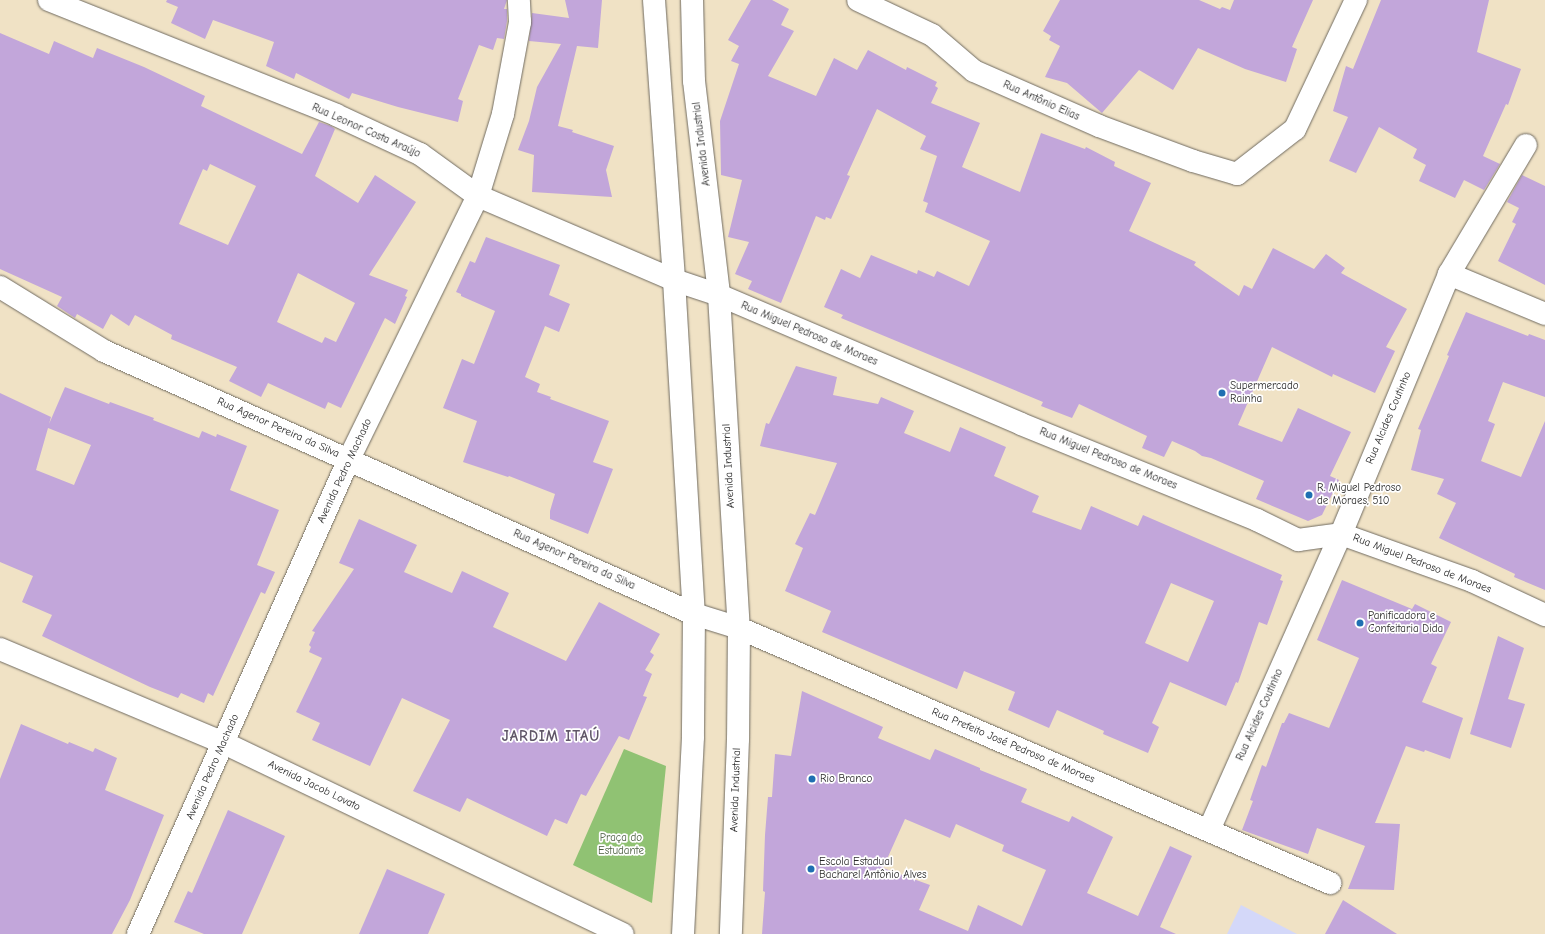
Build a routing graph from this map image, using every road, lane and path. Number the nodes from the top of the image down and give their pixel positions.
1 (49, 0) edge
2 (520, 0) edge
3 (654, 0) edge
4 (692, 0) edge
5 (858, 0) edge
6 (1356, 0) edge
7 (1526, 145) dead end
8 (478, 196) junction
9 (1449, 274) junction
10 (674, 280) junction
11 (0, 287) edge
12 (720, 295) junction
13 (1545, 314) edge
14 (349, 459) junction
15 (1341, 534) junction
16 (694, 614) junction
17 (1545, 615) edge
18 (739, 628) junction
19 (0, 649) edge
20 (224, 744) junction
21 (1209, 830) junction
22 (1330, 883) dead end
23 (138, 934) edge
24 (622, 934) edge
25 (683, 934) edge
26 (731, 934) edge

1 - 8 street, Rua Leonor Costa Araújo
2 - 8 street, Avenida Pedro Machado
3 - 10 street
4 - 12 street, Avenida Industrial
5 - 6 street, Rua Antônio Elias
7 - 9 street, Rua Alcides Coutinho
8 - 10 street, Rua Leonor Costa Araújo
8 - 14 street, Avenida Pedro Machado
9 - 13 street
9 - 15 street, Rua Alcides Coutinho
10 - 12 street, Rua Miguel Pedroso de Moraes
10 - 16 street
11 - 14 street, Rua Agenor Pereira da Silva
12 - 15 street, Rua Miguel Pedroso de Moraes
12 - 18 street, Avenida Industrial
14 - 16 street, Rua Agenor Pereira da Silva
14 - 20 street, Avenida Pedro Machado
15 - 17 street, Rua Miguel Pedroso de Moraes
15 - 21 street, Rua Alcides Coutinho
16 - 18 street, Rua Prefeito José Pedroso de Moraes
16 - 25 street
18 - 21 street, Rua Prefeito José Pedroso de Moraes
18 - 26 street, Avenida Industrial
19 - 20 street, Avenida Jacob Lovato
20 - 23 street, Avenida Pedro Machado
20 - 24 street, Avenida Jacob Lovato
21 - 22 street, Rua Prefeito José Pedroso de Moraes

